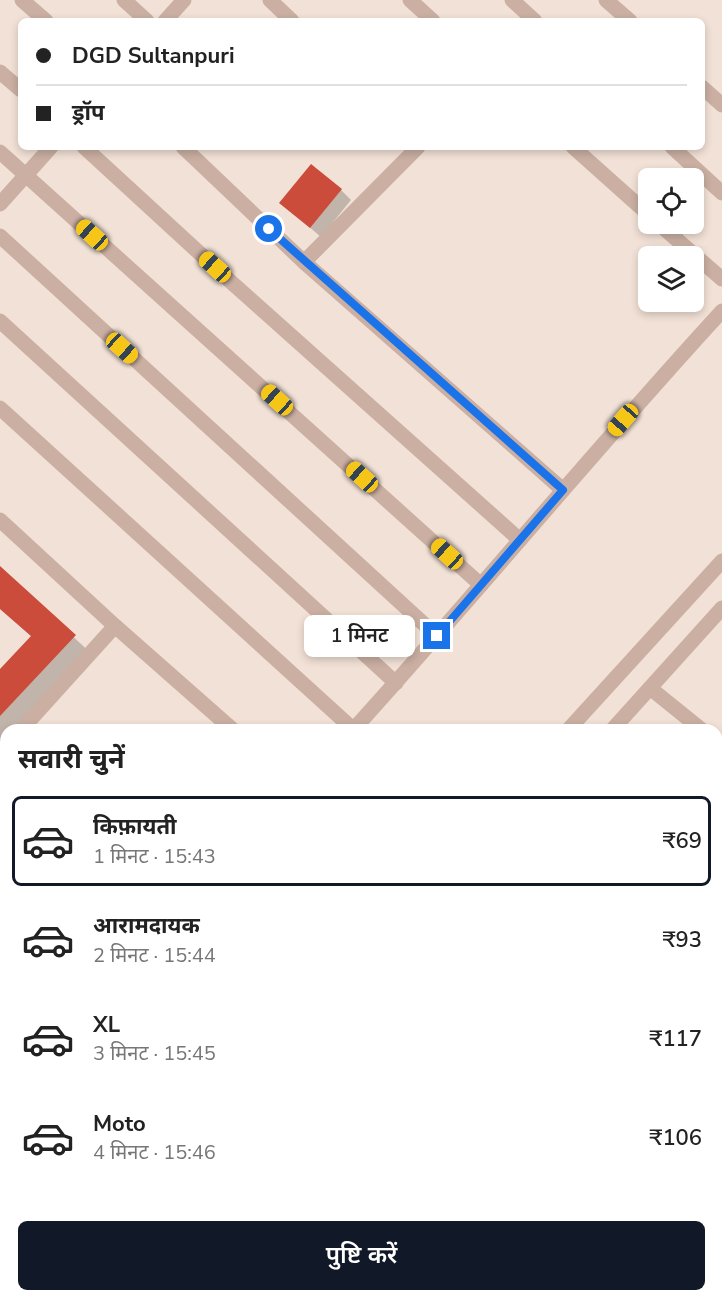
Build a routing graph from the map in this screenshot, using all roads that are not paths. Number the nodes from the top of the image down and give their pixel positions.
1 (22, 0) edge
2 (124, 0) edge
3 (183, 0) edge
4 (270, 0) edge
5 (410, 0) edge
6 (512, 0) edge
7 (606, 0) edge
8 (43, 18) edge
9 (144, 18) edge
10 (168, 18) edge
11 (289, 18) edge
12 (430, 18) edge
13 (532, 18) edge
14 (627, 18) edge
15 (0, 72) edge
16 (18, 87) edge
17 (705, 90) edge
18 (722, 105) edge
19 (48, 150) edge
20 (87, 150) edge
21 (186, 150) edge
22 (415, 150) edge
23 (576, 150) edge
24 (675, 150) edge
25 (0, 152) edge
26 (26, 175) junction
27 (722, 193) edge
28 (0, 204) edge
29 (638, 205) edge
30 (670, 234) edge
31 (0, 236) edge
32 (304, 262) junction
33 (722, 279) edge
34 (722, 311) edge
35 (0, 321) edge
36 (0, 408) edge
37 (563, 490) junction
38 (0, 520) edge
39 (520, 540) junction
40 (722, 561) edge
41 (481, 585) junction
42 (722, 608) edge
43 (115, 626) junction
44 (437, 636) junction
45 (396, 683) junction
46 (650, 688) junction
47 (26, 724) edge
48 (226, 724) edge
49 (347, 724) edge
50 (359, 724) edge
51 (573, 724) edge
52 (620, 724) edge
53 (695, 724) edge

1 - 8 street
2 - 9 street
3 - 10 street
4 - 11 street
5 - 12 street
6 - 13 street
7 - 14 street
15 - 16 street
17 - 18 street
19 - 26 street
20 - 39 street
21 - 32 street
22 - 32 street
23 - 29 street
24 - 27 street
25 - 26 street
26 - 28 street
26 - 41 street
30 - 33 street
31 - 44 street
32 - 37 street
34 - 37 street
35 - 45 street
36 - 49 street
37 - 39 street
38 - 43 street
39 - 41 street
40 - 51 street
41 - 44 street
42 - 46 street
43 - 47 street
43 - 48 street
44 - 45 street
45 - 50 street
46 - 52 street
46 - 53 street

